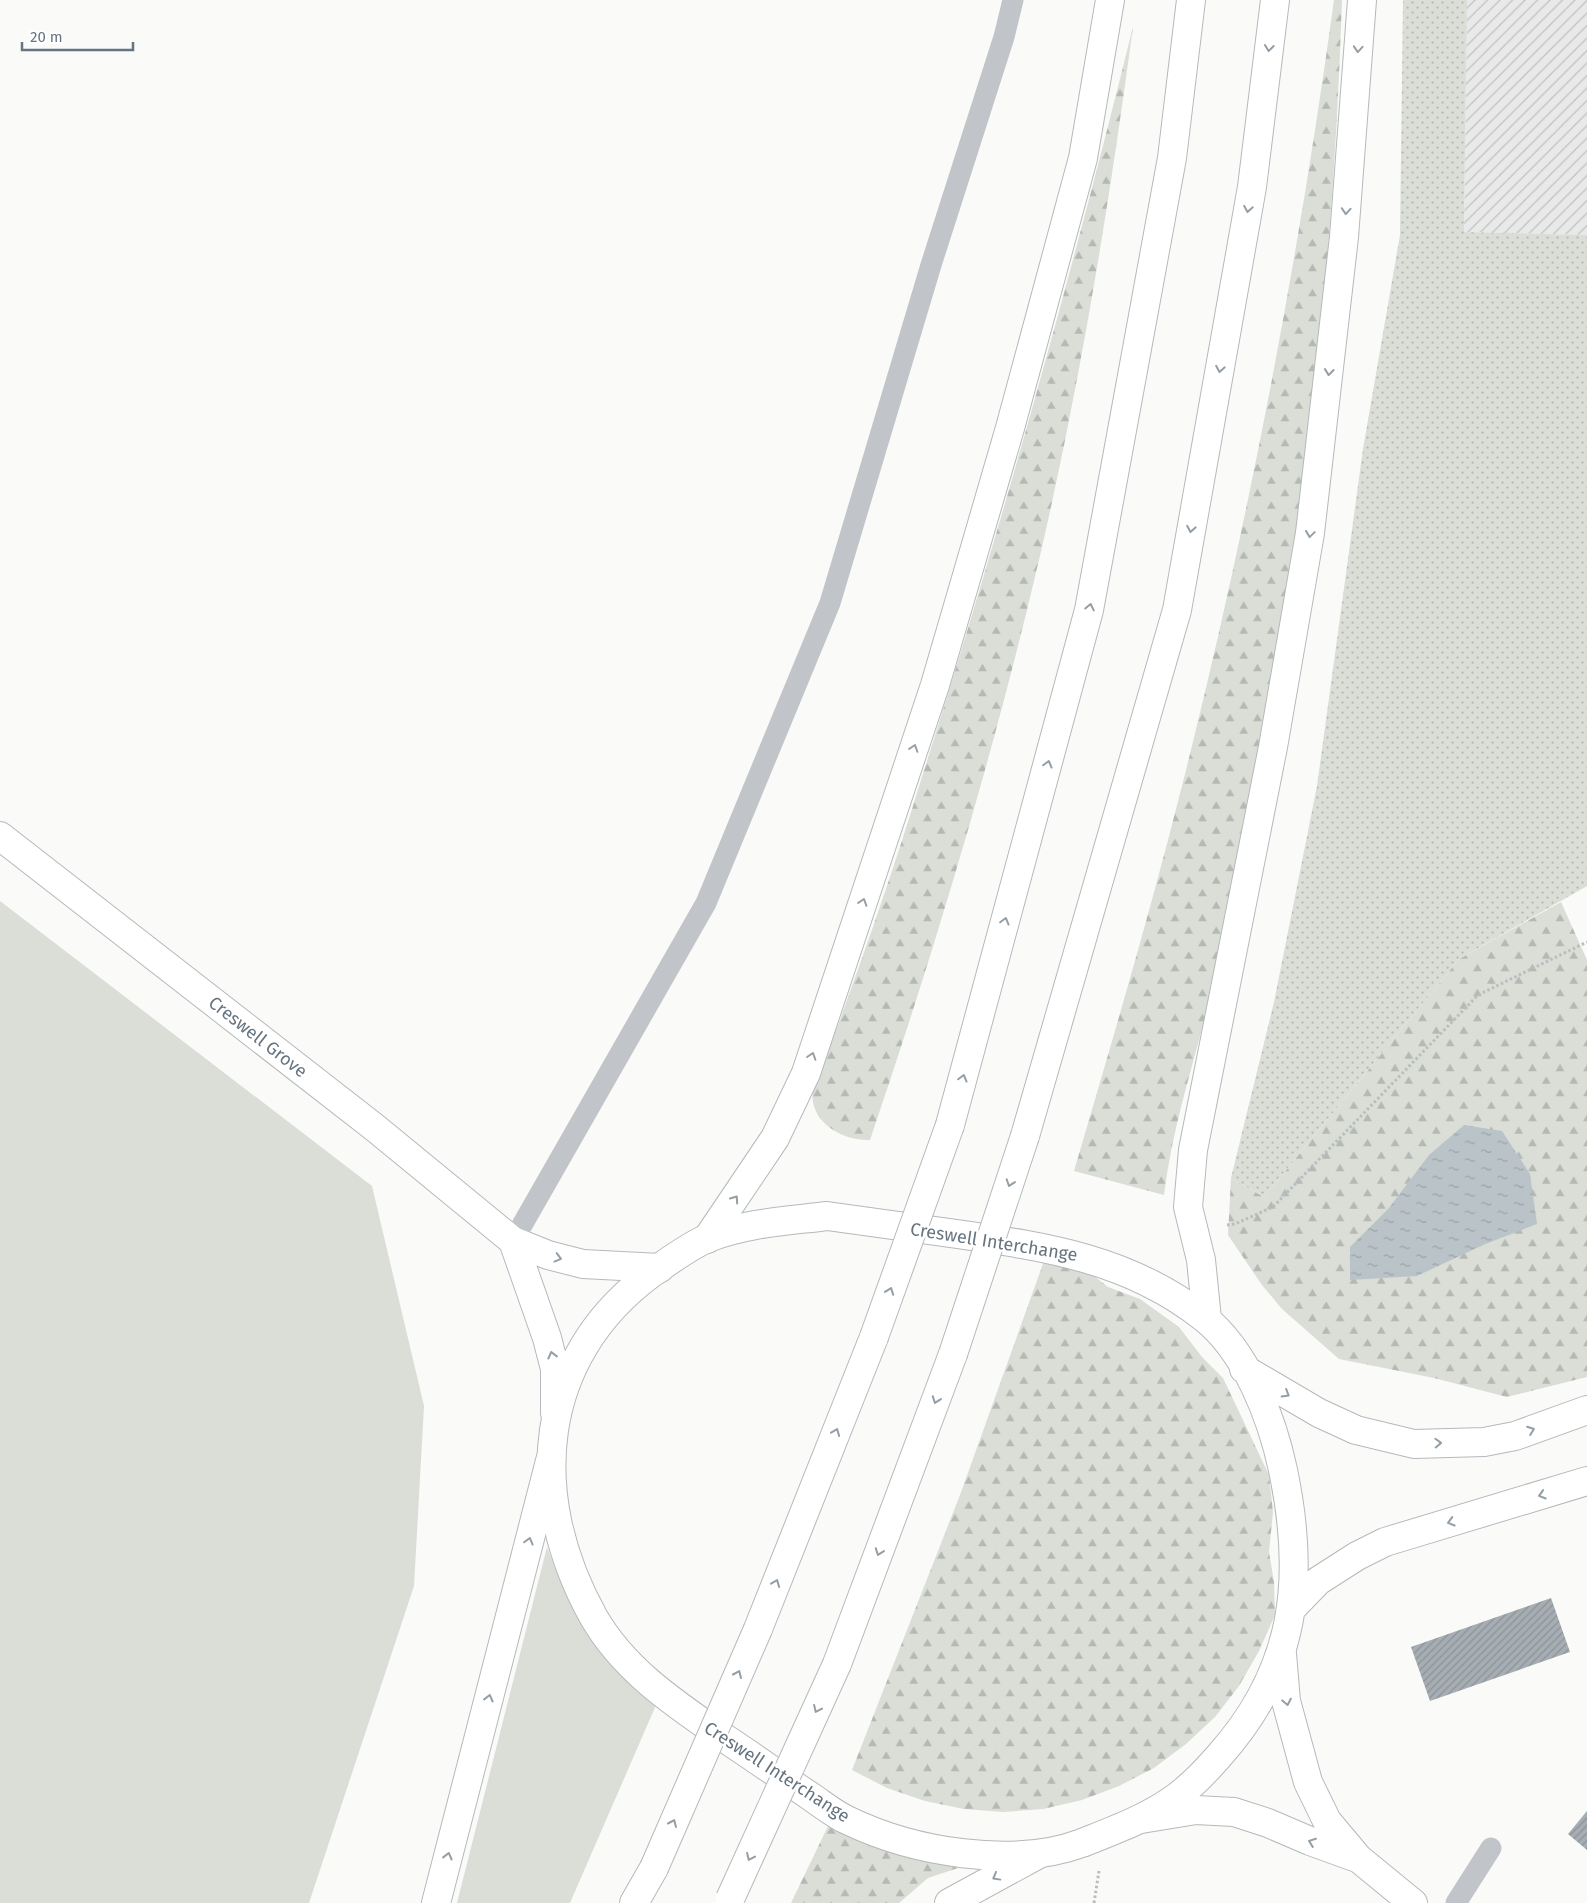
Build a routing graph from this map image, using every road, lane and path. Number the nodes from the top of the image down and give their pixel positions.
1 (1013, 0) edge
2 (1110, 0) edge
3 (1190, 0) edge
4 (1275, 0) edge
5 (1362, 0) edge
6 (0, 836) edge
7 (1587, 942) edge
8 (1221, 1226) dead end
9 (707, 1239) junction
10 (513, 1241) junction
11 (660, 1268) junction
12 (1207, 1319) junction
13 (1244, 1369) junction
14 (1587, 1410) edge
15 (555, 1420) junction
16 (551, 1457) junction
17 (1587, 1482) edge
18 (1291, 1609) junction
19 (1282, 1654) junction
20 (1136, 1820) junction
21 (1490, 1848) dead end
22 (1038, 1854) junction
23 (1358, 1858) junction
24 (729, 1901) edge
25 (436, 1903) edge
26 (634, 1903) edge
27 (949, 1903) edge
28 (1413, 1903) edge
29 (1456, 1903) edge

1 - 10 lane
9 -> 2 main road
26 -> 3 main road, bridge
4 -> 24 main road, bridge
5 -> 12 main road
6 - 10 main road, Creswell Grove
7 - 8 path
9 - 11 main road, Creswell Interchange
9 - 12 main road, Creswell Interchange
10 -> 11 main road, Creswell Grove
15 -> 10 main road
11 - 15 main road, Creswell Interchange
12 - 13 main road, Creswell Interchange
13 -> 14 main road
13 - 18 main road, Creswell Interchange
15 - 16 main road, Creswell Interchange
16 - 22 main road, Creswell Interchange
25 -> 16 main road
17 -> 18 main road
18 - 19 main road, Creswell Interchange
19 - 20 main road, Creswell Interchange
19 -> 23 main road
20 - 22 main road, Creswell Interchange
23 -> 20 main road
21 - 29 lane
22 -> 27 main road
23 - 28 main road

